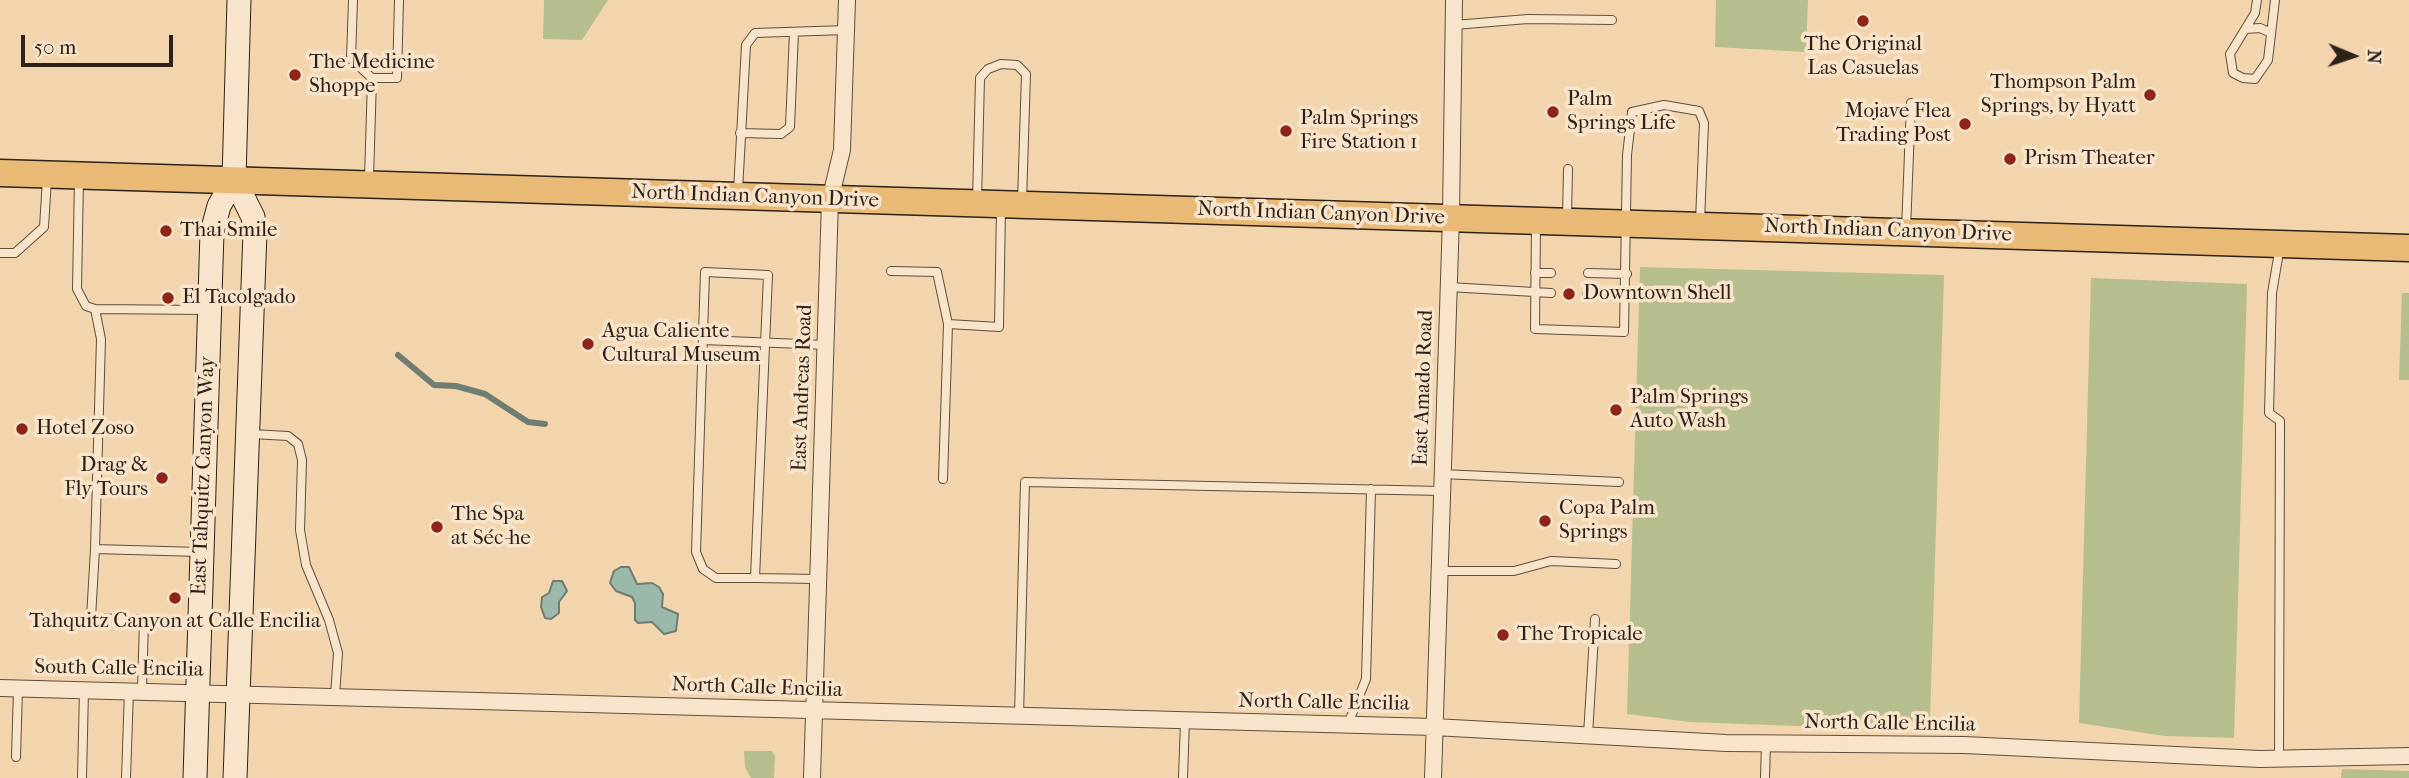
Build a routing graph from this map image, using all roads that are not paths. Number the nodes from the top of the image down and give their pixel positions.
1 (239, 0) edge
2 (353, 0) edge
3 (399, 0) edge
4 (848, 0) edge
5 (1454, 0) edge
6 (2257, 0) edge
7 (2275, 0) edge
8 (1612, 20) dead end
9 (1454, 25) junction
10 (2246, 29) junction
11 (846, 30) junction
12 (794, 32) junction
13 (2269, 32) junction
14 (372, 78) junction
15 (1911, 103) dead end
16 (740, 133) junction
17 (1568, 169) dead end
18 (0, 173) edge
19 (47, 174) junction
20 (80, 175) junction
21 (234, 179) junction
22 (369, 182) junction
23 (738, 197) junction
24 (830, 200) junction
25 (1000, 205) junction
26 (1451, 217) junction
27 (1536, 220) junction
28 (1567, 221) junction
29 (1628, 223) junction
30 (1700, 225) junction
31 (1906, 232) junction
32 (2280, 244) junction
33 (2409, 248) edge
34 (0, 253) edge
35 (891, 271) dead end
36 (1535, 272) junction
37 (1551, 273) dead end
38 (1588, 273) dead end
39 (1627, 274) junction
40 (1449, 287) junction
41 (1535, 292) junction
42 (1551, 293) dead end
43 (1587, 294) dead end
44 (1626, 296) junction
45 (95, 309) junction
46 (209, 310) junction
47 (948, 324) junction
48 (704, 340) junction
49 (766, 342) junction
50 (826, 345) junction
51 (248, 434) junction
52 (1443, 474) junction
53 (943, 479) dead end
54 (1619, 482) dead end
55 (1371, 489) junction
56 (1442, 491) junction
57 (95, 549) junction
58 (202, 552) junction
59 (1616, 564) dead end
60 (1439, 571) junction
61 (755, 578) junction
62 (818, 579) junction
63 (1595, 619) dead end
64 (0, 688) edge
65 (18, 689) junction
66 (84, 690) junction
67 (136, 690) junction
68 (198, 691) junction
69 (238, 693) junction
70 (335, 696) junction
71 (814, 711) junction
72 (1019, 716) junction
73 (1185, 720) junction
74 (1348, 725) junction
75 (1434, 727) junction
76 (1588, 735) junction
77 (1766, 743) junction
78 (2409, 756) edge
79 (16, 757) dead end
80 (2279, 758) junction
81 (82, 778) edge
82 (126, 778) edge
83 (195, 778) edge
84 (235, 778) edge
85 (812, 778) edge
86 (1183, 778) edge
87 (1433, 778) edge
88 (1765, 778) edge

1 - 21 main road, East Tahquitz Canyon Way
2 - 14 lane
3 - 14 lane
4 - 11 street, East Andreas Road
5 - 9 street, East Amado Road
6 - 10 lane
7 - 13 lane
8 - 9 lane
9 - 26 street, East Amado Road
10 - 13 lane
10 - 13 lane
11 - 12 lane
11 - 24 street, East Andreas Road
12 - 16 lane
12 - 16 lane
14 - 22 lane
15 - 31 lane
16 - 23 lane
17 - 28 lane
18 - 19 main road, North Indian Canyon Drive
19 - 20 main road, North Indian Canyon Drive
19 - 34 lane
20 - 21 main road, North Indian Canyon Drive
20 - 45 lane
21 - 22 main road, North Indian Canyon Drive
21 - 46 main road, East Tahquitz Canyon Way
21 - 51 main road, East Tahquitz Canyon Way
22 - 23 main road, North Indian Canyon Drive
23 - 24 main road, North Indian Canyon Drive
24 - 25 main road, North Indian Canyon Drive
24 - 50 street, East Andreas Road
25 - 25 lane
25 - 26 main road, North Indian Canyon Drive
25 - 47 lane
26 - 27 main road, North Indian Canyon Drive
26 - 40 street, East Amado Road
27 - 28 main road, North Indian Canyon Drive
27 - 36 lane
28 - 29 main road, North Indian Canyon Drive
29 - 30 main road, North Indian Canyon Drive
29 - 30 lane
29 - 39 lane
30 - 31 main road, North Indian Canyon Drive
31 - 32 main road, North Indian Canyon Drive
32 - 33 main road, North Indian Canyon Drive
32 - 80 lane
35 - 47 lane
36 - 37 lane
36 - 41 lane
38 - 39 lane
39 - 44 lane
40 - 41 lane
40 - 52 street, East Amado Road
41 - 42 lane
41 - 44 lane
43 - 44 lane
45 - 46 lane
45 - 57 lane
46 - 58 main road, East Tahquitz Canyon Way
47 - 53 lane
48 - 49 lane
48 - 49 lane
48 - 61 lane
49 - 50 lane
49 - 61 lane
50 - 62 street, East Andreas Road
51 - 69 main road, East Tahquitz Canyon Way
51 - 70 lane
52 - 54 lane
52 - 56 street, East Amado Road
55 - 56 lane
55 - 72 lane
55 - 74 lane
56 - 60 street, East Amado Road
57 - 58 lane
57 - 67 lane
58 - 68 main road, East Tahquitz Canyon Way
59 - 60 lane
60 - 75 street, East Amado Road
61 - 62 lane
62 - 71 street, East Andreas Road
63 - 76 lane
64 - 65 street, South Calle Encilia
65 - 66 street, South Calle Encilia
65 - 79 lane
66 - 67 street, South Calle Encilia
66 - 81 lane
67 - 68 street, South Calle Encilia
67 - 82 lane
68 - 69 street, South Calle Encilia
68 - 83 main road, East Tahquitz Canyon Way
69 - 70 street, North Calle Encilia
69 - 84 main road, East Tahquitz Canyon Way
70 - 71 street, North Calle Encilia
71 - 72 street, North Calle Encilia
71 - 85 street, East Andreas Road
72 - 73 street, North Calle Encilia
73 - 74 street, North Calle Encilia
73 - 86 lane
74 - 75 street, North Calle Encilia
75 - 76 street, North Calle Encilia
75 - 87 street, East Amado Road
76 - 77 street, North Calle Encilia
77 - 80 street, North Calle Encilia
77 - 88 lane
78 - 80 street, North Calle Encilia

